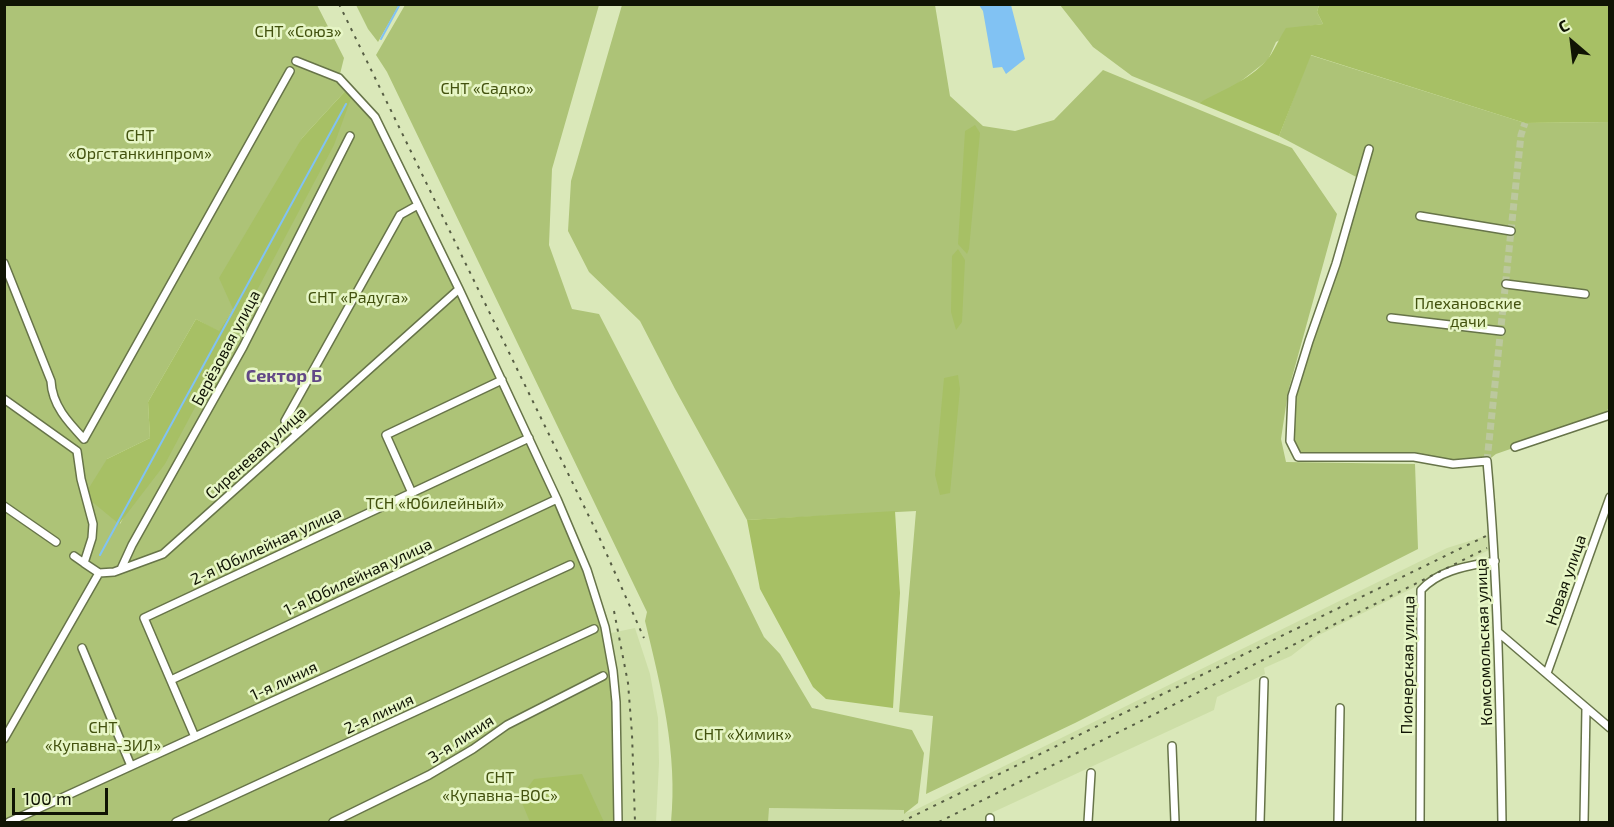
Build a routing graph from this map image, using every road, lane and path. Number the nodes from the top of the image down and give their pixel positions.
1 (296, 61) dead end
2 (290, 71) dead end
3 (350, 136) dead end
4 (1370, 149) dead end
5 (418, 205) junction
6 (1420, 216) dead end
7 (1511, 231) dead end
8 (4, 263) edge
9 (1506, 284) dead end
10 (459, 289) junction
11 (1585, 294) dead end
12 (1391, 318) dead end
13 (1501, 331) dead end
14 (502, 380) junction
15 (4, 399) edge
16 (1610, 415) edge
17 (297, 434) junction
18 (529, 438) junction
19 (1515, 447) dead end
20 (412, 493) junction
21 (1610, 497) edge
22 (557, 499) junction
23 (4, 506) edge
24 (56, 542) dead end
25 (74, 556) dead end
26 (1495, 561) junction
27 (84, 563) junction
28 (570, 565) dead end
29 (118, 571) junction
30 (99, 573) junction
31 (594, 629) dead end
32 (1499, 633) junction
33 (82, 648) dead end
34 (1547, 673) junction
35 (603, 676) dead end
36 (171, 680) junction
37 (1264, 681) dead end
38 (1341, 708) dead end
39 (1586, 708) junction
40 (1610, 728) edge
41 (195, 737) junction
42 (4, 740) edge
43 (1172, 746) dead end
44 (131, 766) junction
45 (1091, 773) dead end
46 (9, 822) edge
47 (176, 822) edge
48 (333, 822) edge
49 (618, 822) edge
50 (1088, 822) edge
51 (1175, 822) edge
52 (1260, 822) edge
53 (1338, 822) edge
54 (1420, 822) edge
55 (1502, 822) edge
56 (1584, 822) edge

1 - 5 street
2 - 8 street
3 - 29 street, Берёзовая улица
4 - 26 street, Комсомольская улица
5 - 10 street
5 - 17 street
6 - 7 street
9 - 11 street
10 - 14 street
10 - 17 street, Сиреневая улица
12 - 13 street
14 - 18 street
14 - 20 street
15 - 27 street
16 - 19 street
17 - 29 street, Сиреневая улица
18 - 20 street, 2-я Юбилейная улица
18 - 22 street
20 - 36 street, 2-я Юбилейная улица
21 - 34 street, Новая улица
22 - 36 street, 1-я Юбилейная улица
22 - 49 street
23 - 24 street
25 - 27 street
26 - 32 street, Комсомольская улица
26 - 54 street, Пионерская улица
27 - 30 street
28 - 41 street, 1-я линия
29 - 30 street, Сиреневая улица
30 - 42 street
31 - 47 street, 2-я линия
32 - 34 street
32 - 55 street, Комсомольская улица
33 - 44 street
34 - 39 street
35 - 48 street, 3-я линия
36 - 41 street
37 - 52 street
38 - 53 street
39 - 40 street
39 - 56 street
41 - 44 street, 1-я линия
43 - 51 street
44 - 46 street, 1-я линия
45 - 50 street

